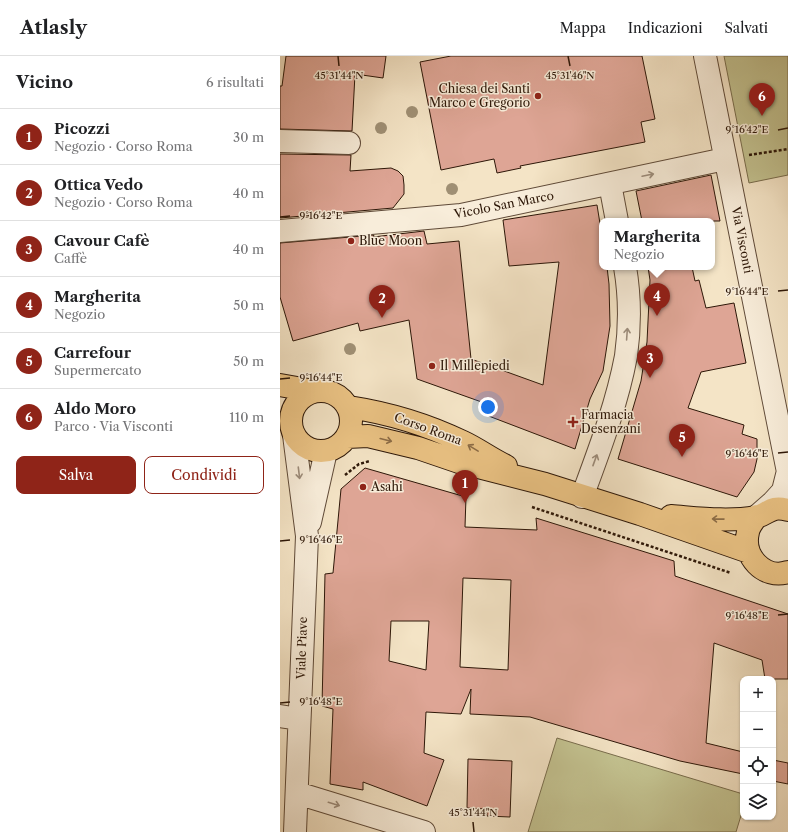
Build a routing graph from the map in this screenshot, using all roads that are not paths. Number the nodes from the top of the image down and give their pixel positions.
1 (704, 56) edge
2 (280, 142) edge
3 (349, 143) dead end
4 (735, 157) junction
5 (610, 184) junction
6 (617, 218) edge
7 (280, 231) edge
8 (625, 270) edge
9 (280, 385) edge
10 (314, 391) junction
11 (349, 408) junction
12 (288, 423) edge
13 (347, 437) junction
14 (326, 451) junction
15 (788, 472) edge
16 (545, 484) junction
17 (582, 497) junction
18 (788, 510) edge
19 (640, 514) junction
20 (757, 516) junction
21 (307, 536) junction
22 (749, 552) junction
23 (788, 572) edge
24 (290, 718) edge
25 (297, 793) junction
26 (295, 832) edge
27 (424, 832) edge

1 - 4 street, Via Visconti
2 - 3 street
5 -> 4 street, Vicolo San Marco
4 - 15 street, Via Visconti
5 - 6 street
5 - 7 street, Vicolo San Marco
17 -> 8 street
9 - 10 main road
10 - 11 main road
10 - 12 main road
11 - 13 main road
16 -> 11 main road, Corso Roma
12 - 14 main road
12 -> 21 street, Viale Piave
13 - 14 main road
13 -> 16 main road, Corso Roma
14 - 21 street, Viale Piave
15 - 20 street, Via Visconti
16 - 17 main road, Corso Roma
17 - 19 main road, Corso Roma
18 - 20 main road, Corso Roma
20 -> 19 main road, Corso Roma
19 - 22 main road, Corso Roma
20 - 22 main road
21 - 24 street, Viale Piave
22 - 23 main road
24 - 25 street, Viale Piave
25 - 26 street, Viale Piave
25 -> 27 street

